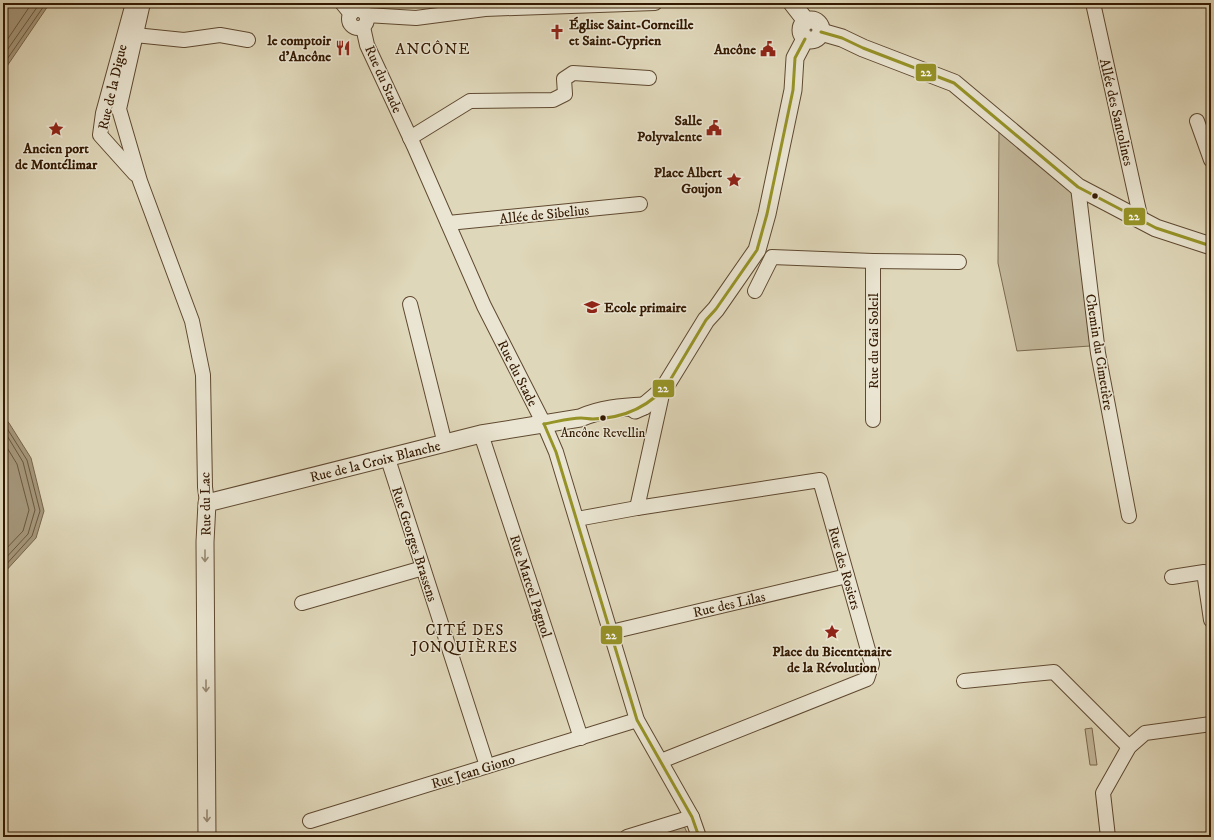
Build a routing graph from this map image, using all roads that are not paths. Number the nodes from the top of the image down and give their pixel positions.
1 (133, 3) edge
2 (143, 3) edge
3 (655, 3) edge
4 (792, 3) edge
5 (1093, 3) edge
6 (480, 6) edge
7 (347, 8) edge
8 (371, 15) edge
9 (806, 21) junction
10 (821, 32) junction
11 (135, 35) junction
12 (805, 39) junction
13 (248, 40) dead end
14 (649, 78) dead end
15 (1197, 121) dead end
16 (410, 138) junction
17 (1211, 160) edge
18 (140, 181) junction
19 (1078, 187) junction
20 (640, 204) dead end
21 (1141, 220) junction
22 (448, 224) junction
23 (1211, 246) edge
24 (757, 250) junction
25 (772, 257) junction
26 (873, 262) junction
27 (959, 262) dead end
28 (755, 291) dead end
29 (410, 304) dead end
30 (664, 390) junction
31 (872, 420) dead end
32 (544, 424) junction
33 (481, 434) junction
34 (445, 444) junction
35 (388, 459) junction
36 (207, 503) junction
37 (637, 508) junction
38 (1129, 516) dead end
39 (577, 519) junction
40 (423, 568) junction
41 (847, 576) junction
42 (1172, 577) dead end
43 (302, 603) dead end
44 (1211, 620) edge
45 (611, 632) junction
46 (964, 681) dead end
47 (637, 720) junction
48 (1211, 724) edge
49 (581, 738) junction
50 (1129, 747) junction
51 (661, 761) junction
52 (487, 766) junction
53 (692, 817) junction
54 (310, 821) dead end
55 (207, 837) edge
56 (627, 837) edge
57 (699, 837) edge
58 (1108, 837) edge

1 - 18 street, Rue de la Digue
2 - 11 street
3 - 6 street
4 - 9 street
5 - 21 street, Allée des Santolines
6 - 8 street
7 - 8 street
8 - 16 street, Rue du Stade
9 - 10 street
9 - 12 street
10 - 12 street
10 - 19 street
11 - 13 street
11 - 18 street
12 - 24 street
14 - 16 street
15 - 17 street
16 - 22 street, Rue du Stade
18 - 36 street, Rue du Lac
19 - 21 street
19 - 38 street, Chemin du Cimetière
20 - 22 street, Allée de Sibelius
21 - 23 street
22 - 32 street, Rue du Stade
24 - 25 street
24 - 30 street
25 - 26 street
25 - 28 street
26 - 27 street
26 - 31 street, Rue du Gai Soleil
29 - 34 street
30 - 32 street, Rue de la Croix Blanche
30 - 37 street
32 - 33 street, Rue de la Croix Blanche
32 - 39 street, Rue du Stade
33 - 34 street, Rue de la Croix Blanche
33 - 49 street, Rue Marcel Pagnol
34 - 35 street, Rue de la Croix Blanche
35 - 36 street, Rue de la Croix Blanche
35 - 40 street, Rue Georges Brassens
36 -> 55 street, Rue du Lac
37 - 39 street, Rue des Rosiers
37 - 41 street, Rue des Rosiers
39 - 45 street, Rue du Stade
40 - 43 street
40 - 52 street, Rue Georges Brassens
41 - 45 street, Rue des Lilas
41 - 51 street, Rue des Rosiers
42 - 44 street
45 - 47 street, Rue du Stade
46 - 50 street
47 - 49 street, Rue Jean Giono
47 - 51 street, Rue du Stade
48 - 50 street
49 - 52 street, Rue Jean Giono
50 - 58 street
51 - 53 street, Rue du Stade
52 - 54 street, Rue Jean Giono
53 - 56 street
53 - 57 street, Rue du Stade

